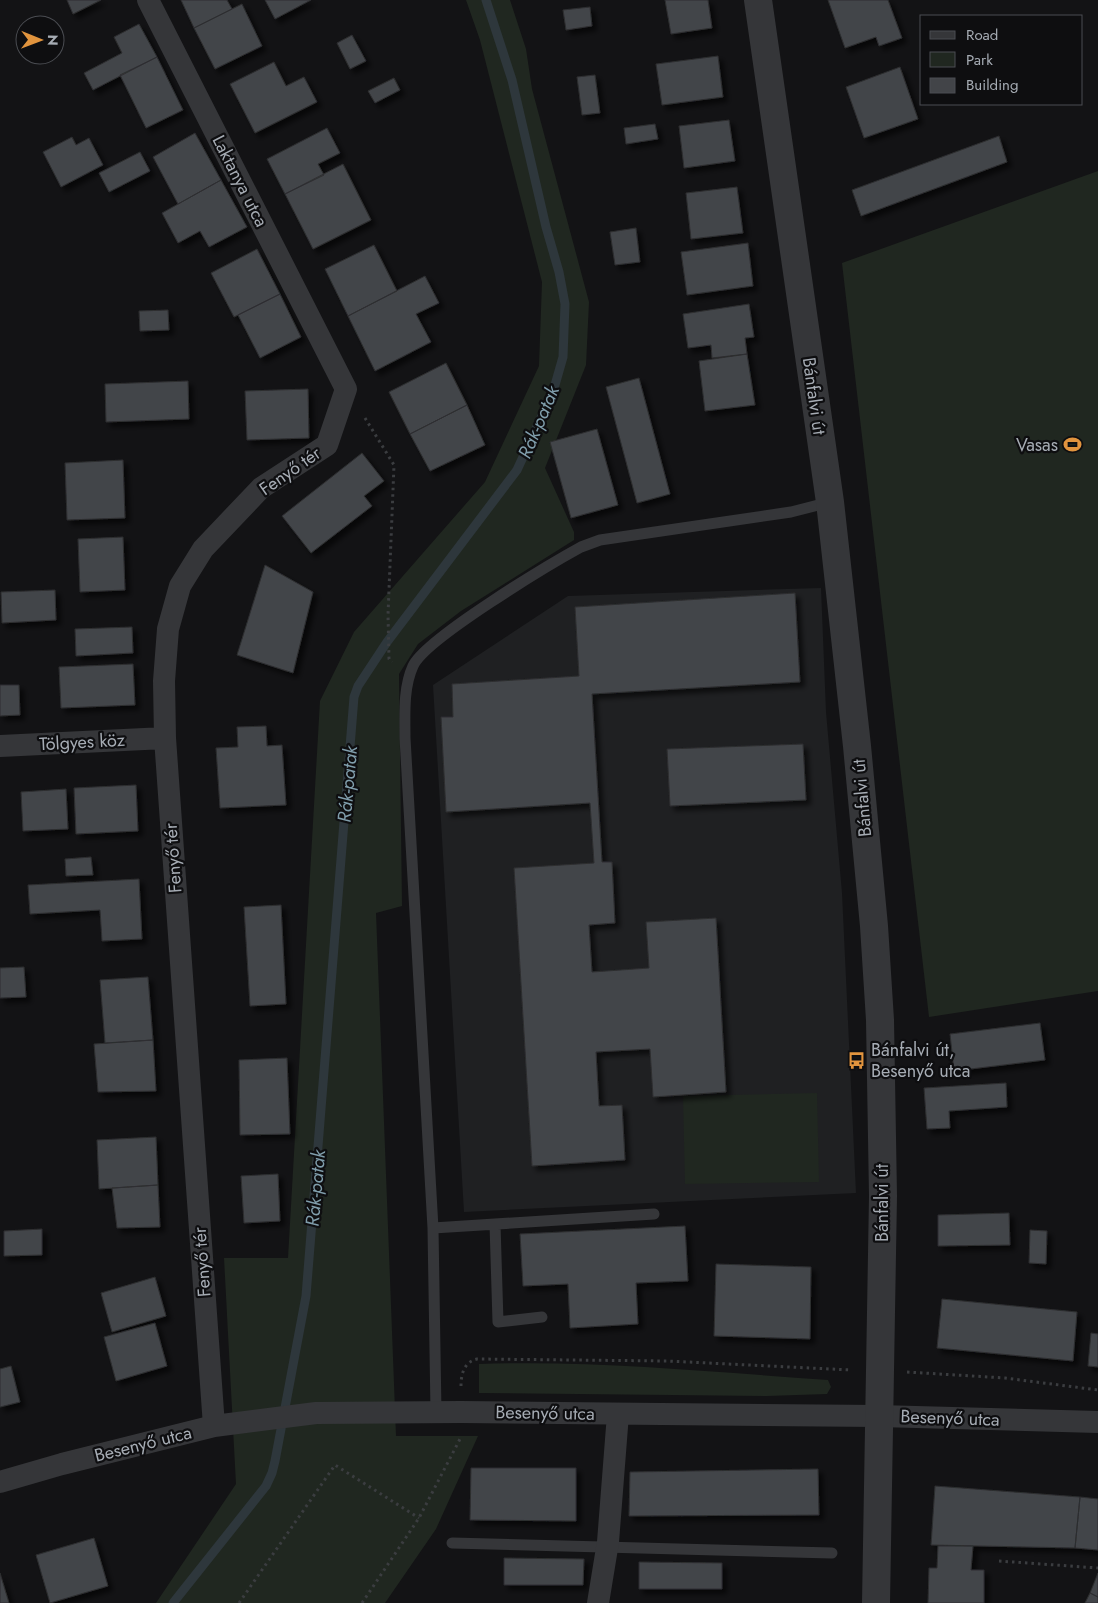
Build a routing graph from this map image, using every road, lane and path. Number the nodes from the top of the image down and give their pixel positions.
1 (148, 0) edge
2 (758, 0) edge
3 (346, 389) junction
4 (830, 502) junction
5 (390, 659) dead end
6 (165, 738) junction
7 (0, 746) edge
8 (654, 1214) dead end
9 (495, 1224) junction
10 (433, 1228) junction
11 (542, 1317) dead end
12 (881, 1370) junction
13 (1098, 1390) edge
14 (436, 1412) junction
15 (461, 1412) junction
16 (618, 1414) junction
17 (879, 1416) junction
18 (1098, 1422) edge
19 (214, 1426) junction
20 (0, 1482) edge
21 (419, 1518) junction
22 (452, 1543) dead end
23 (607, 1548) junction
24 (832, 1553) dead end
25 (999, 1561) dead end
26 (1098, 1568) edge
27 (239, 1603) edge
28 (362, 1603) edge
29 (598, 1603) edge
30 (876, 1603) edge

1 - 3 street, Laktanya utca
2 - 4 street, Bánfalvi út
3 - 5 path
3 - 6 street, Fenyő tér
4 - 10 lane
4 - 12 street, Bánfalvi út
6 - 7 street, Tölgyes köz
6 - 19 street, Fenyő tér
8 - 9 lane
9 - 10 lane
9 - 11 lane
10 - 14 lane
12 - 13 path
12 - 15 path
12 - 17 street, Bánfalvi út
14 - 15 street, Besenyő utca
14 - 19 street, Besenyő utca
15 - 16 street, Besenyő utca
15 - 21 path
16 - 17 street, Besenyő utca
16 - 23 street
17 - 18 street, Besenyő utca
17 - 30 street, Bánfalvi út
19 - 20 street, Besenyő utca
21 - 27 path
21 - 28 path
22 - 23 lane
23 - 24 lane
23 - 29 street
25 - 26 path

